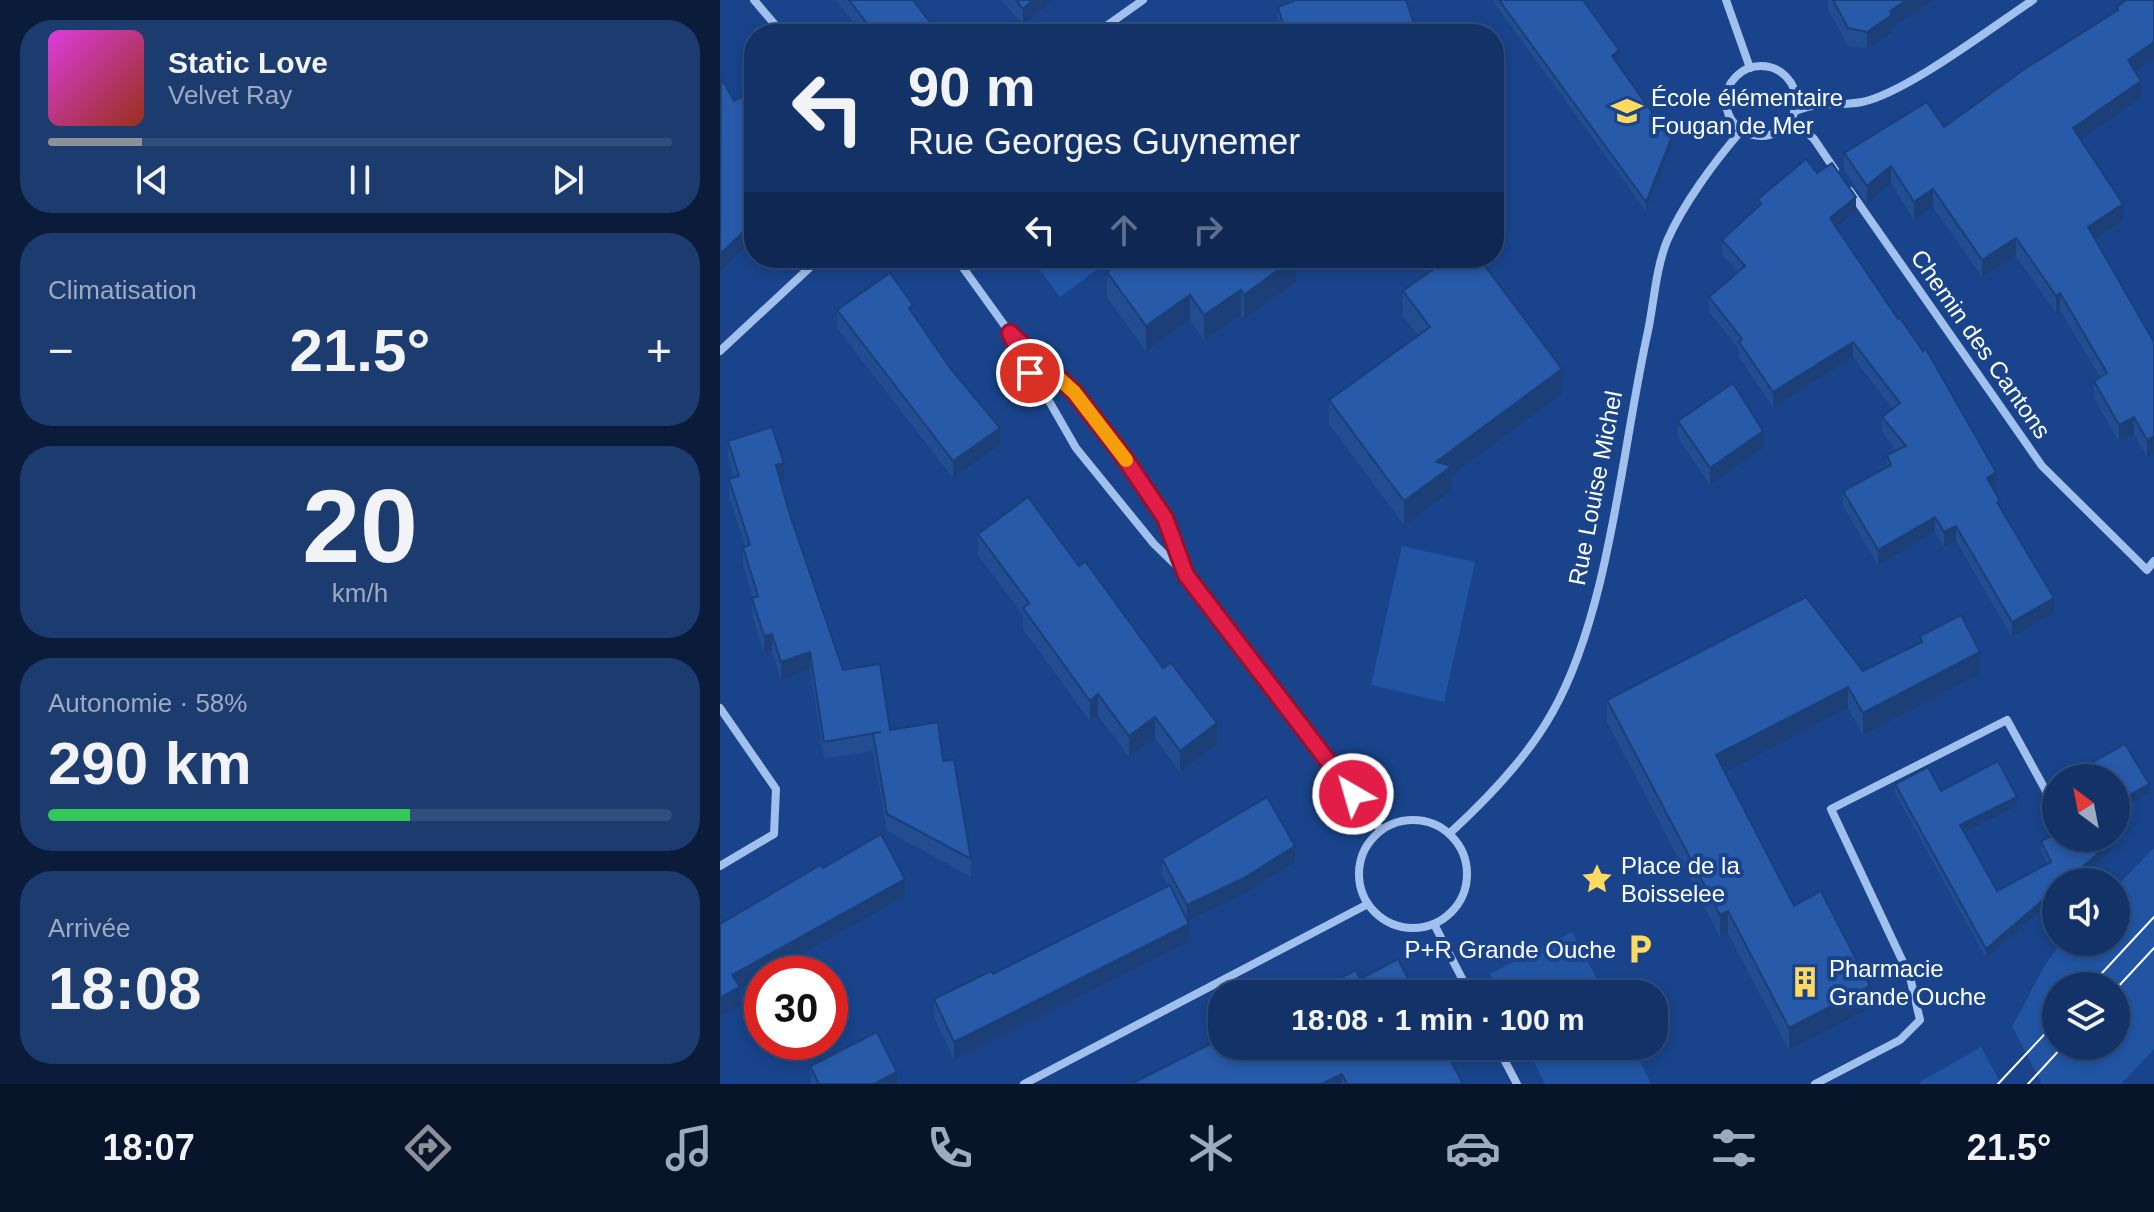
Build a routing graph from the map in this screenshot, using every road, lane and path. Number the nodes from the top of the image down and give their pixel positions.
1 (754, 0) edge
2 (1143, 0) edge
3 (1726, 0) edge
4 (2033, 0) edge
5 (774, 24) edge
6 (1109, 24) edge
7 (1750, 68) junction
8 (1794, 115) junction
9 (1741, 131) junction
10 (809, 268) edge
11 (963, 268) edge
12 (1010, 333) junction
13 (720, 351) edge
14 (2154, 561) edge
15 (1186, 575) junction
16 (720, 708) edge
17 (2042, 784) edge
18 (1381, 830) junction
19 (1450, 833) junction
20 (720, 866) edge
21 (1368, 904) junction
22 (1434, 924) junction
23 (1463, 980) edge
24 (1504, 1060) edge
25 (1024, 1084) edge
26 (1517, 1084) edge
27 (1815, 1084) edge

1 - 5 street
2 - 6 street
3 - 7 street
4 - 8 street
7 - 8 street
7 - 9 street
8 - 9 street
8 - 14 street, Chemin des Cantons
9 - 19 street, Rue Louise Michel
10 - 13 street
11 - 12 street
12 - 15 street
12 - 15 street
15 - 18 street
16 - 20 street
17 - 27 street
18 - 19 street
18 - 21 street
19 - 22 street
21 - 22 street
21 - 25 street
22 - 23 street
24 - 26 street

